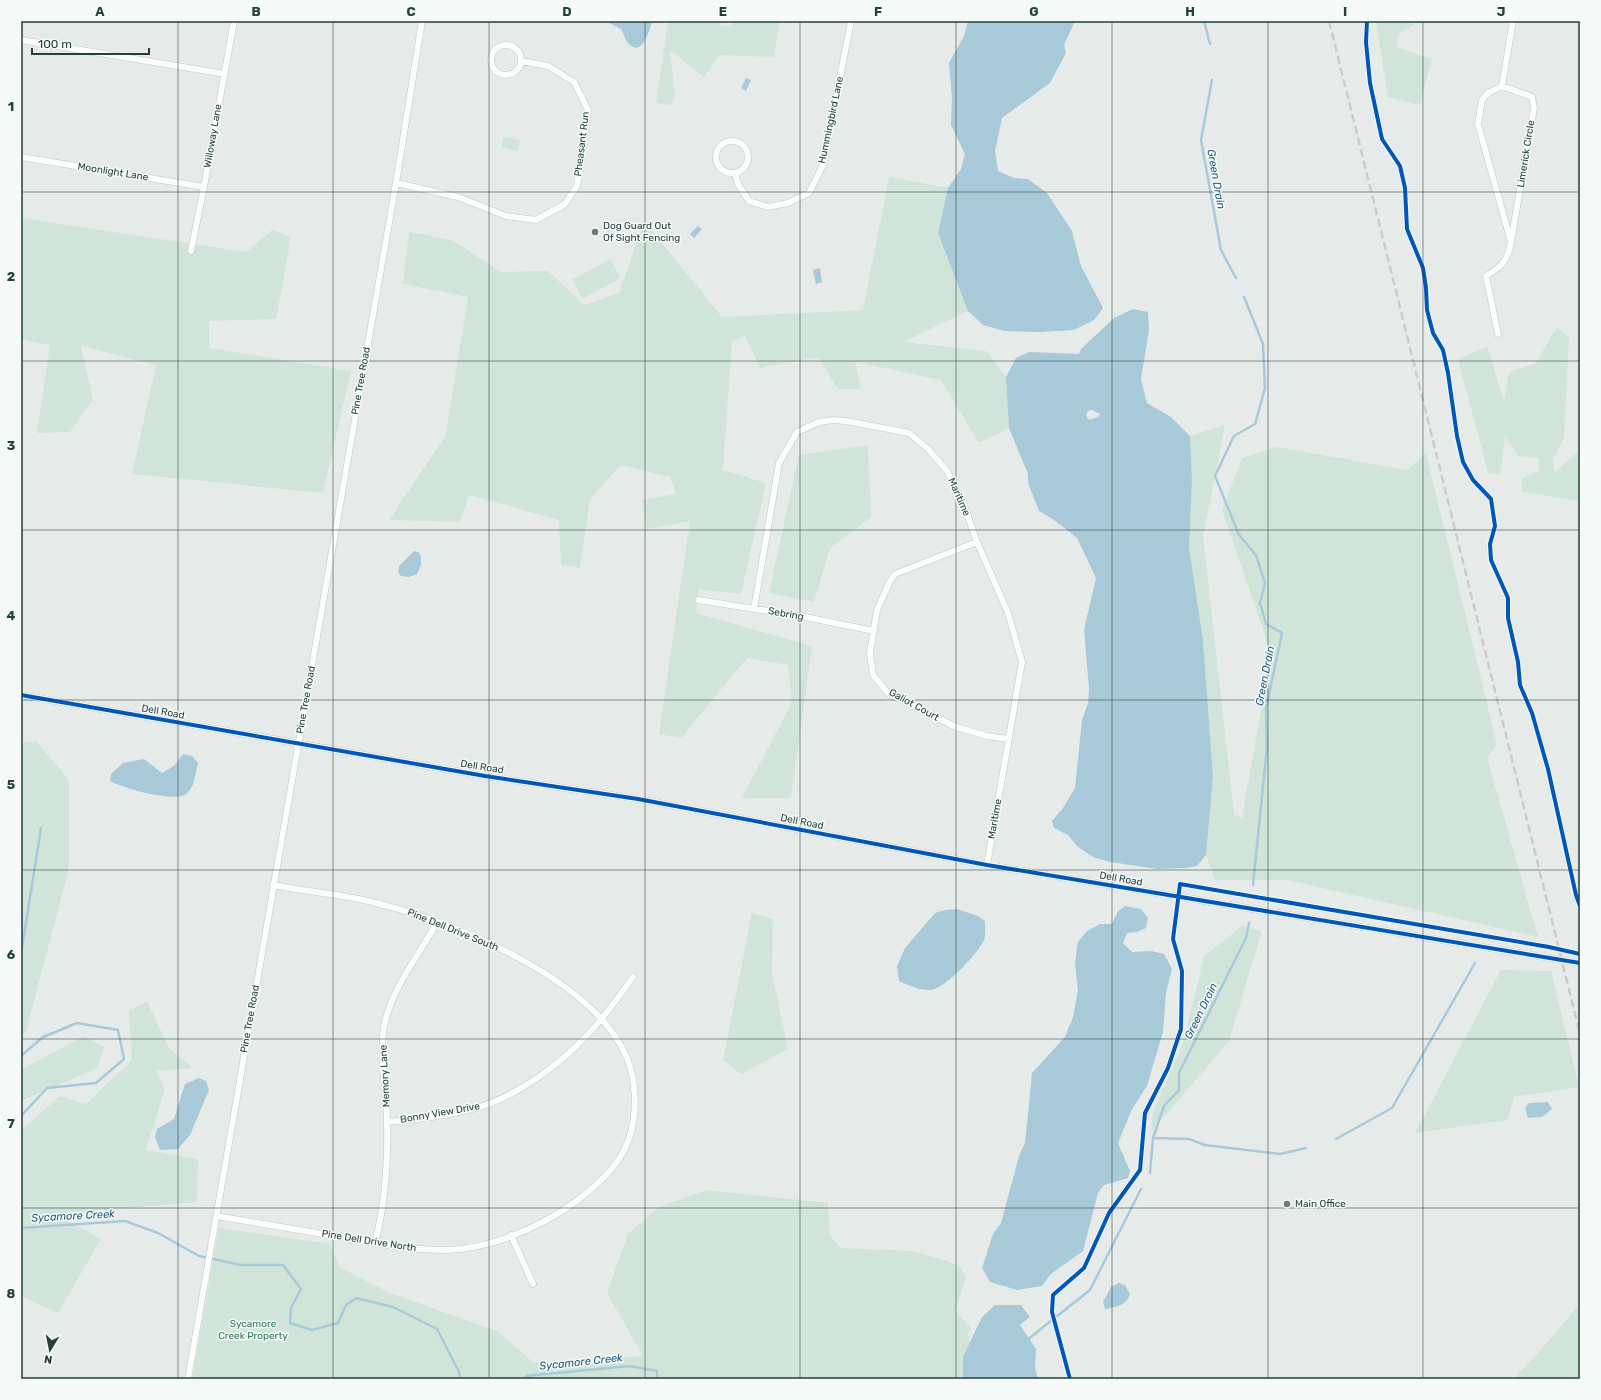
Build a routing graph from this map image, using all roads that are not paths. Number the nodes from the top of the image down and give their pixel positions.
1 (234, 21) edge
2 (422, 21) edge
3 (851, 21) edge
4 (1513, 21) edge
5 (21, 40) edge
6 (521, 62) junction
7 (225, 74) junction
8 (1502, 86) junction
9 (21, 157) edge
10 (735, 173) junction
11 (396, 183) junction
12 (204, 187) junction
13 (1511, 242) junction
14 (191, 251) dead end
15 (1498, 334) dead end
16 (976, 542) junction
17 (698, 600) dead end
18 (754, 609) junction
19 (874, 631) junction
20 (21, 695) edge
21 (1008, 739) junction
22 (298, 744) junction
23 (987, 865) junction
24 (272, 885) junction
25 (437, 922) junction
26 (1580, 963) edge
27 (633, 977) dead end
28 (602, 1018) junction
29 (635, 1119) joint
30 (387, 1122) junction
31 (216, 1216) junction
32 (511, 1235) junction
33 (375, 1243) junction
34 (533, 1284) dead end
35 (188, 1379) edge

1 - 7 street, Willoway Lane
2 - 11 street, Pine Tree Road
3 - 10 street, Hummingbird Lane
4 - 8 street
5 - 7 street
6 - 6 street
6 - 11 street, Pheasant Run
7 - 12 street, Willoway Lane
8 - 13 street
8 - 13 street, Limerick Circle
9 - 12 street, Moonlight Lane
10 - 10 street
11 - 22 street, Pine Tree Road
12 - 14 street, Willoway Lane
13 - 15 street, Limerick Circle
16 - 18 street, Maritime
16 - 19 street, Galiot Court
16 - 21 street, Maritime
17 - 18 street, Sebring
18 - 19 street, Sebring
19 - 21 street, Galiot Court
20 - 22 street, Dell Road
21 - 23 street, Maritime
22 - 23 street, Dell Road
22 - 24 street, Pine Tree Road
23 - 26 street, Dell Road
24 - 25 street, Pine Dell Drive South
24 - 31 street, Pine Tree Road
25 - 28 street, Pine Dell Drive South
25 - 30 street, Memory Lane
27 - 28 street, Bonny View Drive
28 - 29 street, Pine Dell Drive South
28 - 30 street, Bonny View Drive
29 - 32 street, Pine Dell Drive North
30 - 33 street, Memory Lane
31 - 33 street, Pine Dell Drive North
31 - 35 street, Pine Tree Road
32 - 33 street, Pine Dell Drive North
32 - 34 street

